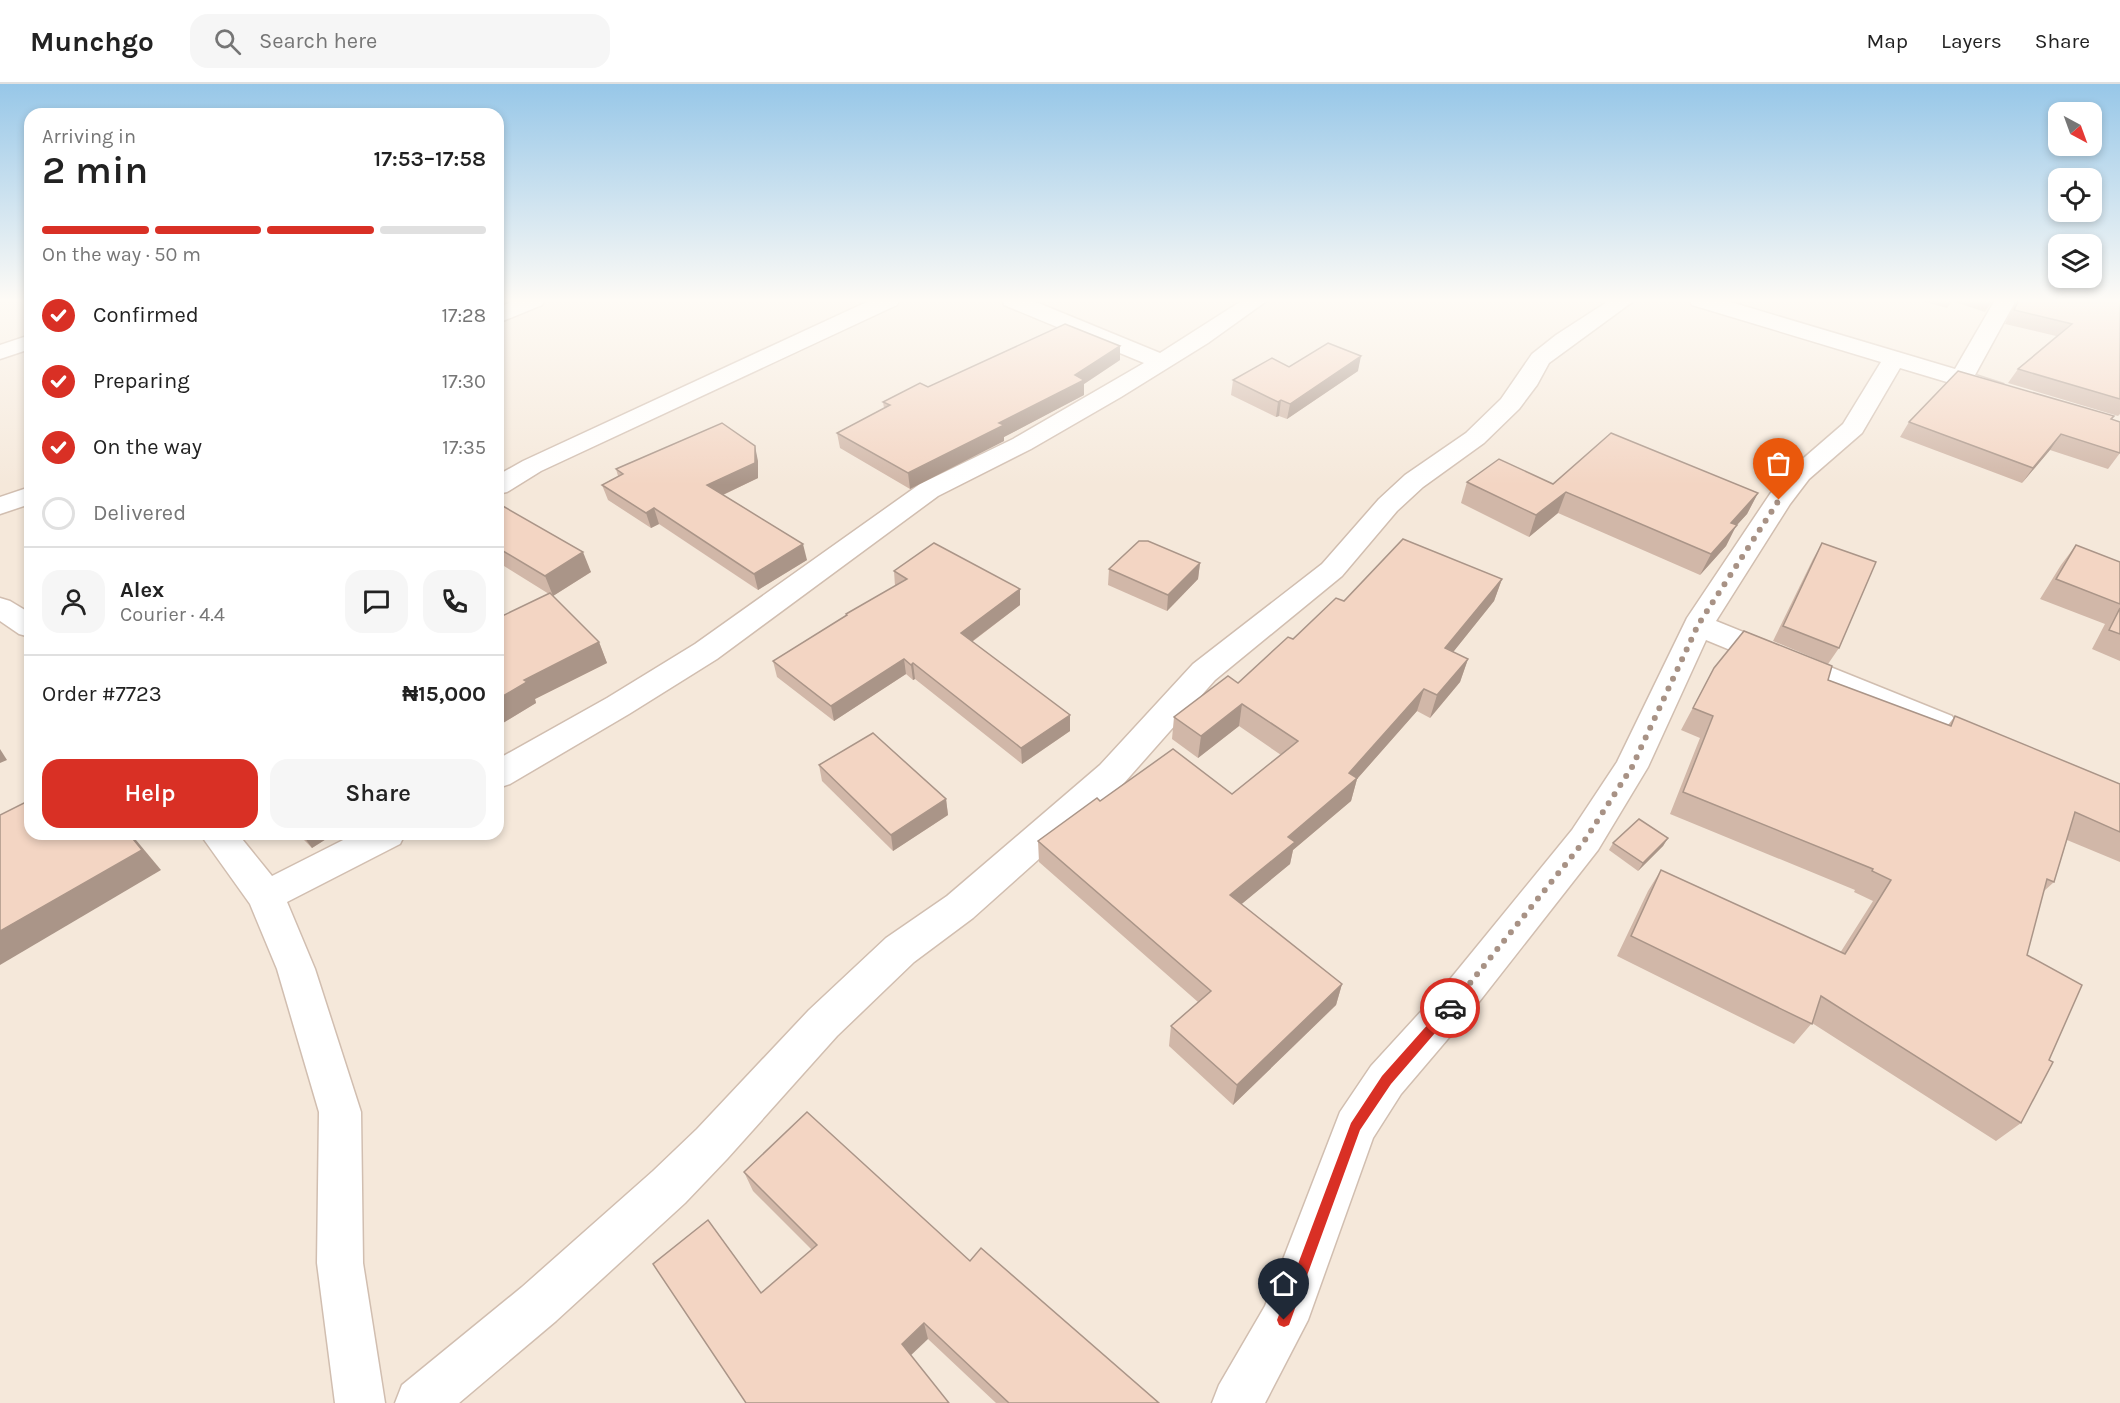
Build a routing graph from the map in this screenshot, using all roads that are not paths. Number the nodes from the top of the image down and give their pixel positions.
1 (760, 362) edge
2 (1158, 362) edge
3 (1538, 362) edge
4 (1892, 362) edge
5 (1903, 362) edge
6 (1971, 362) edge
7 (1161, 363) joint
8 (1961, 379) junction
9 (2016, 396) edge
10 (504, 483) edge
11 (24, 497) edge
12 (0, 507) edge
13 (0, 608) edge
14 (24, 623) edge
15 (1698, 625) junction
16 (1965, 733) edge
17 (504, 772) edge
18 (223, 840) edge
19 (375, 840) edge
20 (266, 897) junction
21 (360, 1403) edge
22 (420, 1403) edge
23 (1237, 1403) edge

1 - 10 street
2 - 7 street
3 - 22 street
4 - 15 street
5 - 8 street
6 - 8 street
7 - 17 street
8 - 9 street
11 - 12 street
13 - 14 street
15 - 16 street
15 - 23 street
18 - 20 street
19 - 20 street
20 - 21 street

